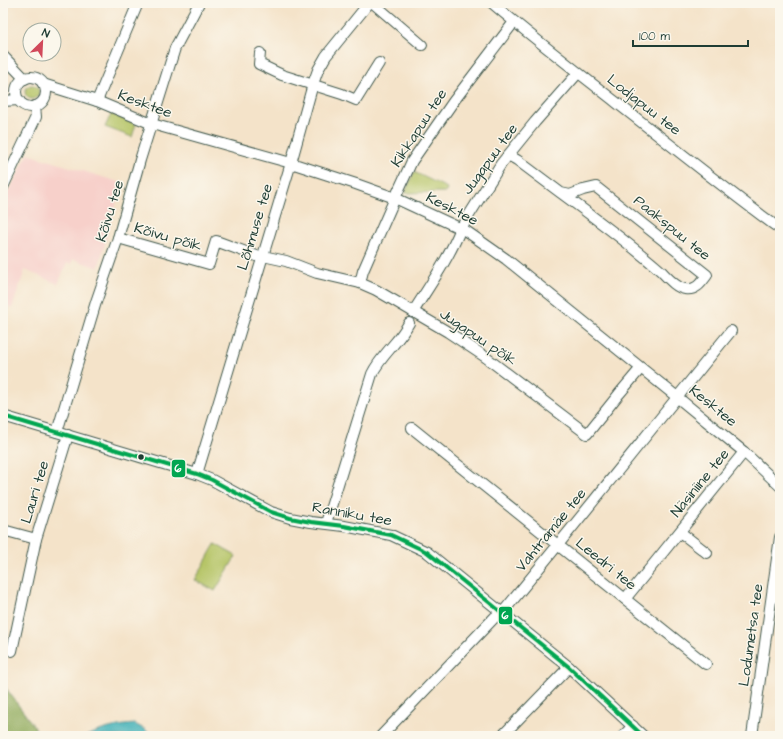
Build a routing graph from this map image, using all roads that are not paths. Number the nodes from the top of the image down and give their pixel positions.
1 (138, 3) edge
2 (199, 3) edge
3 (369, 3) edge
4 (373, 3) edge
5 (492, 3) edge
6 (514, 22) junction
7 (422, 45) dead end
8 (260, 53) dead end
9 (3, 56) edge
10 (379, 63) dead end
11 (578, 73) junction
12 (24, 79) junction
13 (43, 84) junction
14 (313, 84) junction
15 (19, 100) junction
16 (96, 101) junction
17 (3, 102) edge
18 (35, 106) junction
19 (152, 124) junction
20 (508, 155) junction
21 (291, 163) junction
22 (3, 187) edge
23 (562, 193) junction
24 (395, 198) junction
25 (460, 228) junction
26 (780, 229) edge
27 (118, 238) junction
28 (262, 257) junction
29 (360, 283) junction
30 (413, 312) junction
31 (409, 323) dead end
32 (731, 331) dead end
33 (641, 368) junction
34 (677, 397) junction
35 (3, 416) edge
36 (412, 428) dead end
37 (57, 432) junction
38 (68, 435) junction
39 (744, 452) junction
40 (196, 474) junction
41 (780, 486) edge
42 (326, 523) junction
43 (3, 530) edge
44 (680, 532) junction
45 (780, 537) edge
46 (36, 539) junction
47 (558, 545) junction
48 (706, 553) dead end
49 (625, 599) junction
50 (503, 612) junction
51 (12, 651) dead end
52 (706, 664) dead end
53 (569, 667) junction
54 (633, 726) junction
55 (381, 736) edge
56 (502, 736) edge
57 (623, 736) edge
58 (643, 736) edge
59 (752, 736) edge

1 - 16 street
2 - 19 street, Kõivu tee
3 - 14 street, Lõhmuse tee
4 - 7 street
5 - 6 street, Lodjapuu tee
6 - 11 street, Lodjapuu tee
6 - 24 street, Kikkapuu tee
8 - 14 street
9 - 12 street
10 - 14 street
11 - 20 street, Jugapuu tee
11 - 26 street, Lodjapuu tee
12 - 13 street
12 - 15 street
13 - 16 street, Kesktee
13 - 18 street
14 - 21 street, Lõhmuse tee
15 - 17 street
15 - 18 street
16 - 19 street, Kesktee
18 - 22 street
19 - 21 street, Kesktee
19 - 27 street, Kõivu tee
20 - 23 street, Paakspuu tee
20 - 25 street, Jugapuu tee
21 - 24 street, Kesktee
21 - 28 street, Lõhmuse tee
23 - 23 street, Paakspuu tee
24 - 25 street, Kesktee
24 - 29 street, Kikkapuu tee
25 - 30 street, Jugapuu tee
25 - 33 street, Kesktee
27 - 28 street, Kõivu põik
27 - 37 street, Kõivu tee
28 - 29 street, Jugapuu põik
28 - 40 street, Lõhmuse tee
29 - 30 street, Jugapuu põik
30 - 33 street, Jugapuu põik
31 - 42 street
32 - 34 street, Vahtramäe tee
33 - 34 street, Kesktee
34 - 39 street, Kesktee
34 - 47 street, Vahtramäe tee
35 - 37 street, Ranniku tee
36 - 47 street, Leedri tee
37 - 38 street, Ranniku tee
38 - 40 street, Ranniku tee
38 - 46 street, Lauri tee
39 - 41 street, Kesktee
39 - 44 street, Näsiniine tee
40 - 42 street, Ranniku tee
42 - 50 street, Ranniku tee
43 - 46 street
44 - 48 street, Näsiniine tee
44 - 49 street, Näsiniine tee
45 - 59 street, Lodumetsa tee
46 - 51 street, Lauri tee
47 - 49 street, Leedri tee
47 - 50 street, Vahtramäe tee
49 - 52 street, Leedri tee
50 - 53 street, Ranniku tee
50 - 55 street, Vahtramäe tee
53 - 54 street, Ranniku tee
53 - 56 street
54 - 57 street
54 - 58 street, Ranniku tee

